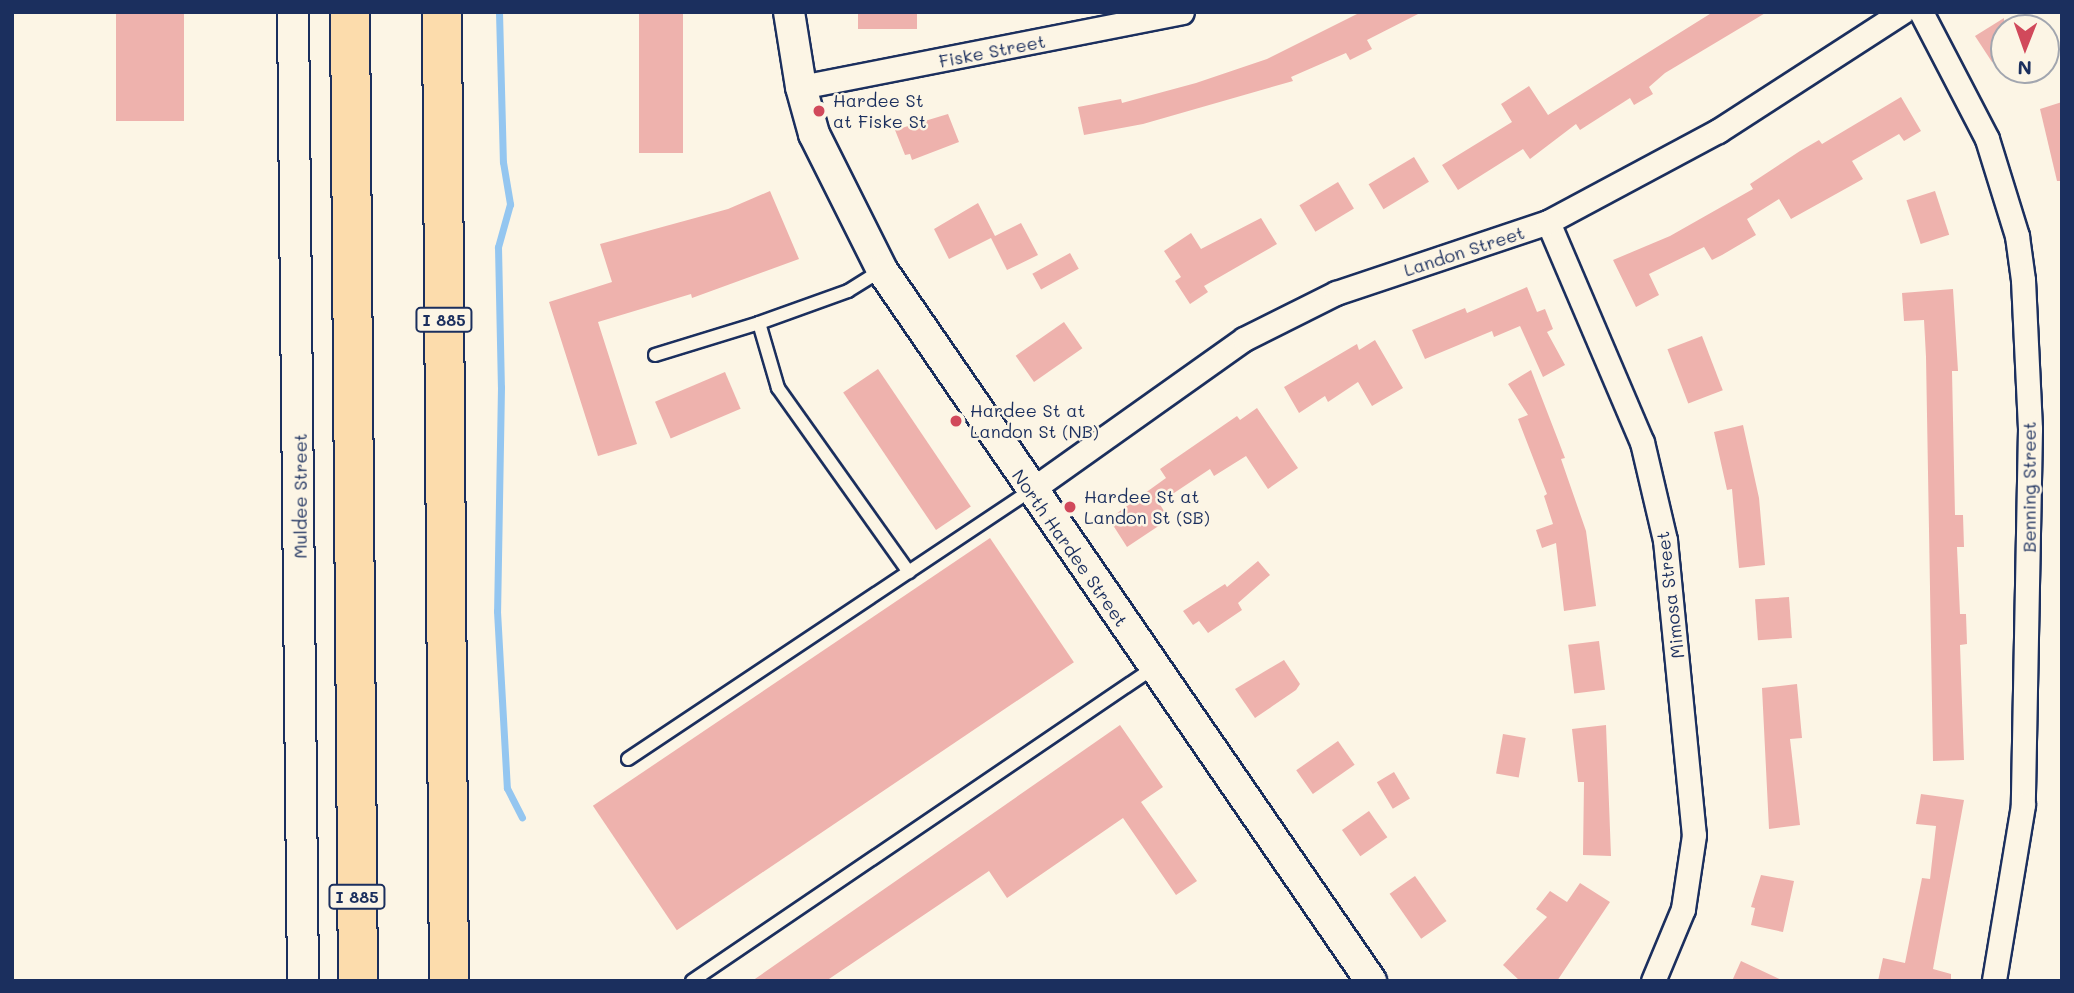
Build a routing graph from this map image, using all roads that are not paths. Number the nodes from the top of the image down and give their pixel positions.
1 (293, 12) edge
2 (350, 12) edge
3 (442, 12) edge
4 (789, 12) edge
5 (1182, 12) edge
6 (1902, 12) edge
7 (1921, 12) edge
8 (801, 87) junction
9 (1548, 222) junction
10 (882, 270) junction
11 (759, 323) junction
12 (655, 355) dead end
13 (1030, 491) junction
14 (909, 572) junction
15 (1153, 668) junction
16 (628, 759) dead end
17 (303, 981) edge
18 (358, 981) edge
19 (449, 981) edge
20 (692, 981) edge
21 (1371, 981) edge
22 (1653, 981) edge
23 (1994, 981) edge

1 - 17 street, Muldee Street
2 - 18 highway, I 885
3 - 19 highway, I 885
4 - 8 street, North Hardee Street
5 - 8 street, Fiske Street
6 - 9 street, Landon Street
7 - 23 street, Benning Street
8 - 10 street, North Hardee Street
9 - 13 street, Landon Street
9 - 22 street, Mimosa Street
10 - 11 lane
10 - 13 street, North Hardee Street
11 - 12 lane
11 - 14 lane
13 - 14 lane
13 - 15 street, North Hardee Street
14 - 16 lane
15 - 20 lane
15 - 21 street, North Hardee Street

